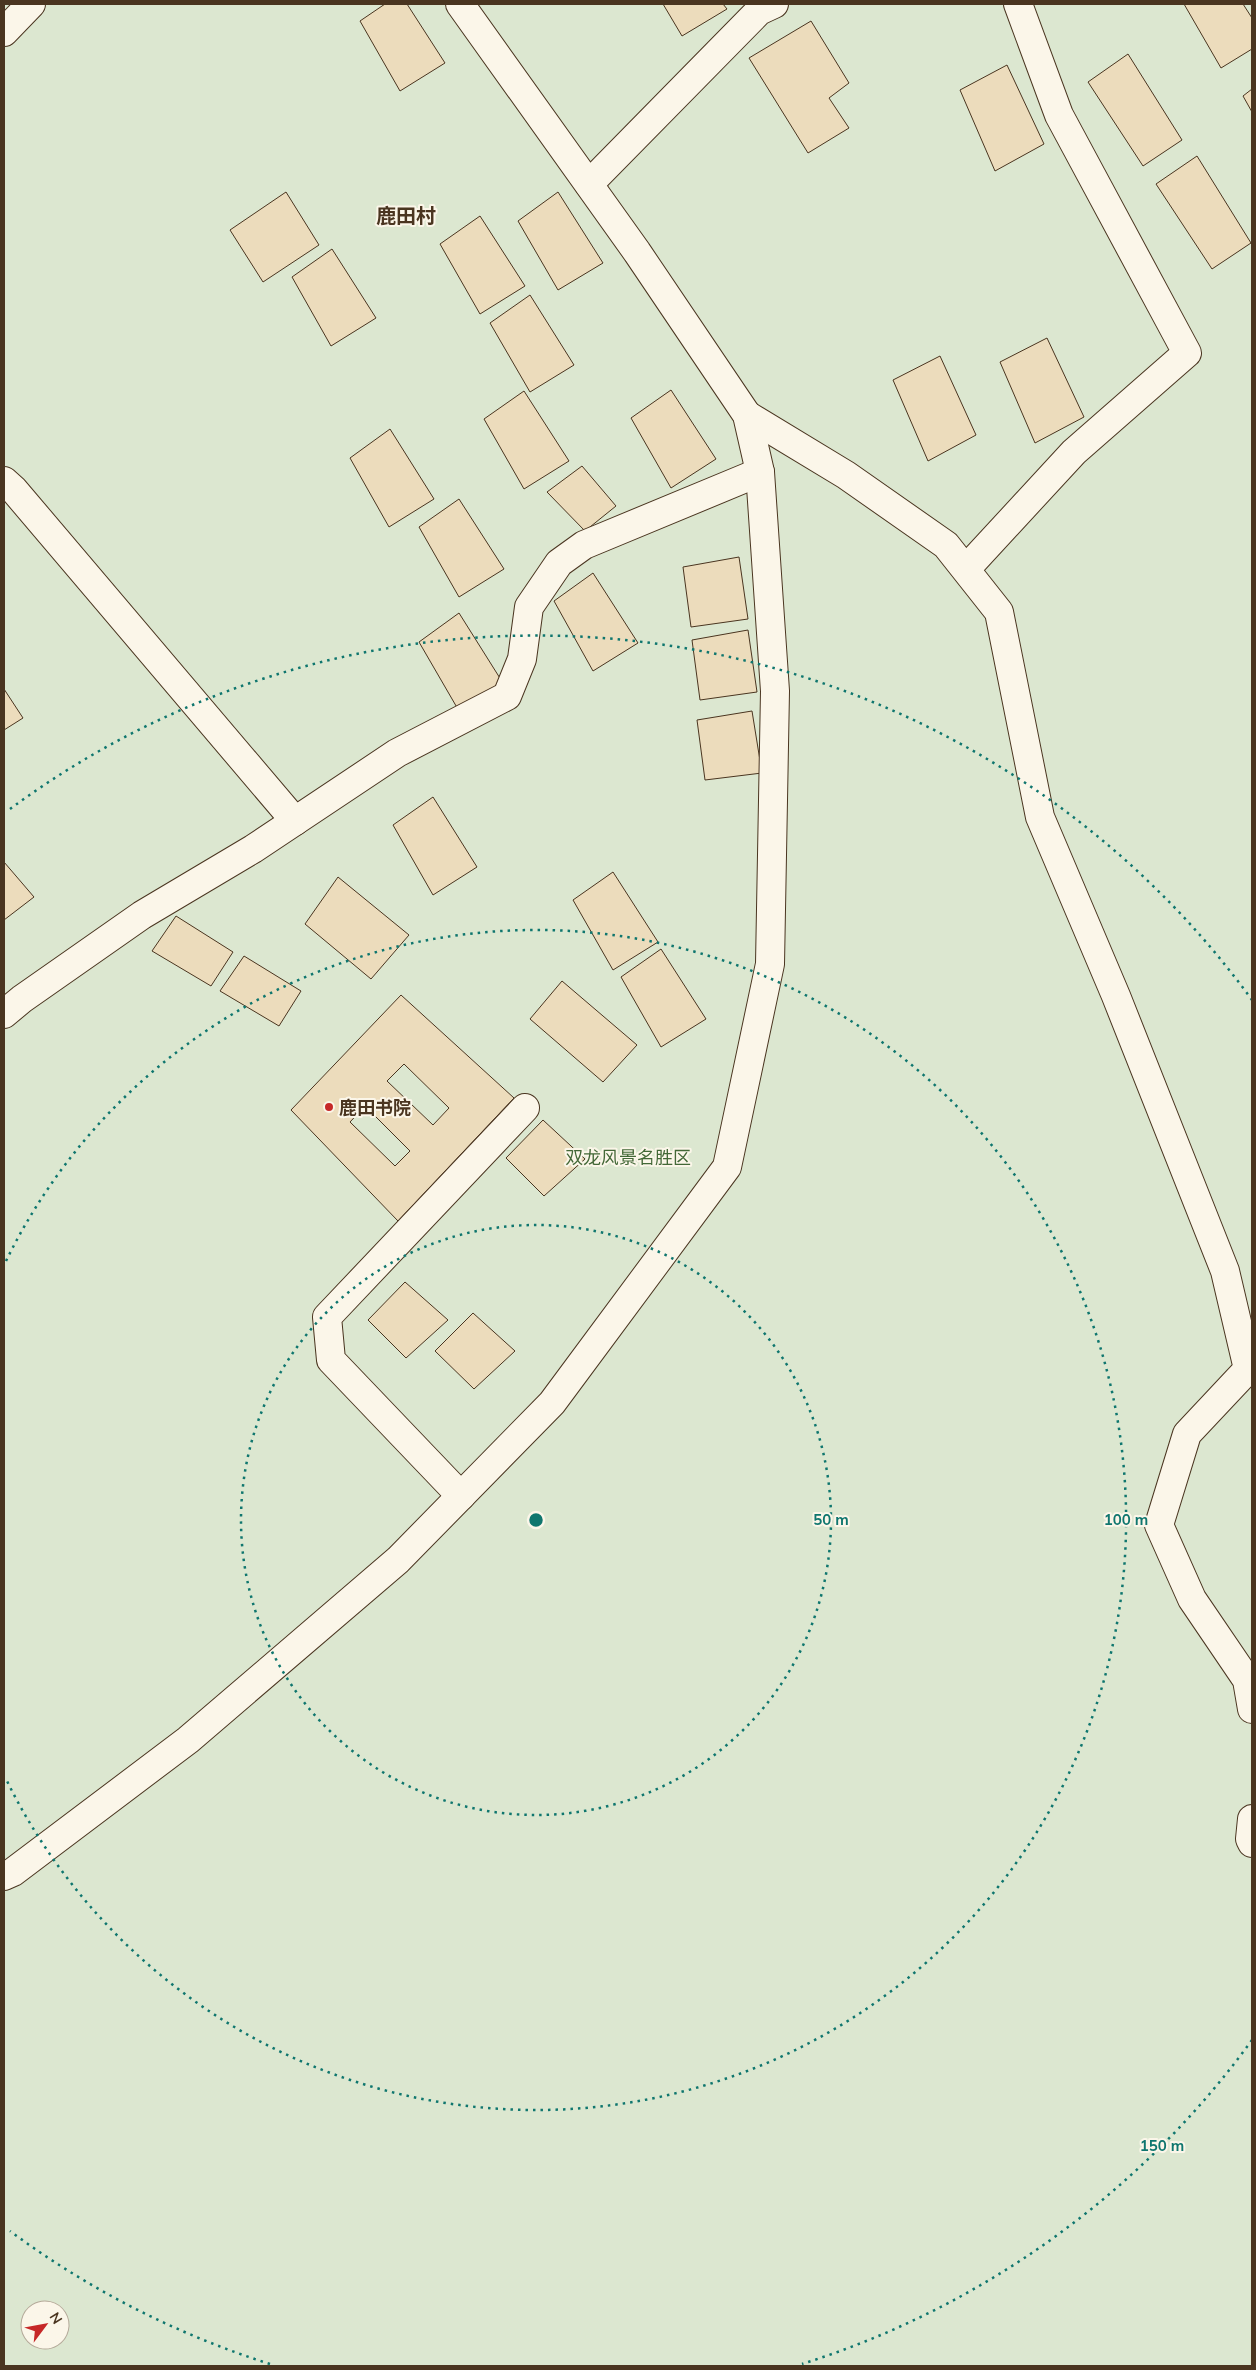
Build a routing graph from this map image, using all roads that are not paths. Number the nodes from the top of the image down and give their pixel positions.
1 (31, 4) edge
2 (460, 4) edge
3 (774, 4) edge
4 (1018, 4) edge
5 (4, 32) edge
6 (589, 184) junction
7 (747, 415) junction
8 (760, 472) junction
9 (4, 481) edge
10 (966, 569) junction
11 (295, 821) junction
12 (4, 1014) edge
13 (525, 1108) dead end
14 (462, 1496) junction
15 (1252, 1709) edge
16 (1252, 1819) edge
17 (1252, 1843) edge
18 (4, 1876) edge

1 - 5 street
2 - 6 street
3 - 6 street
4 - 10 street
6 - 7 street
7 - 8 street
7 - 10 street
8 - 11 street
8 - 14 street
9 - 11 street
10 - 15 street
11 - 12 street
13 - 14 street
14 - 18 street
16 - 17 street

